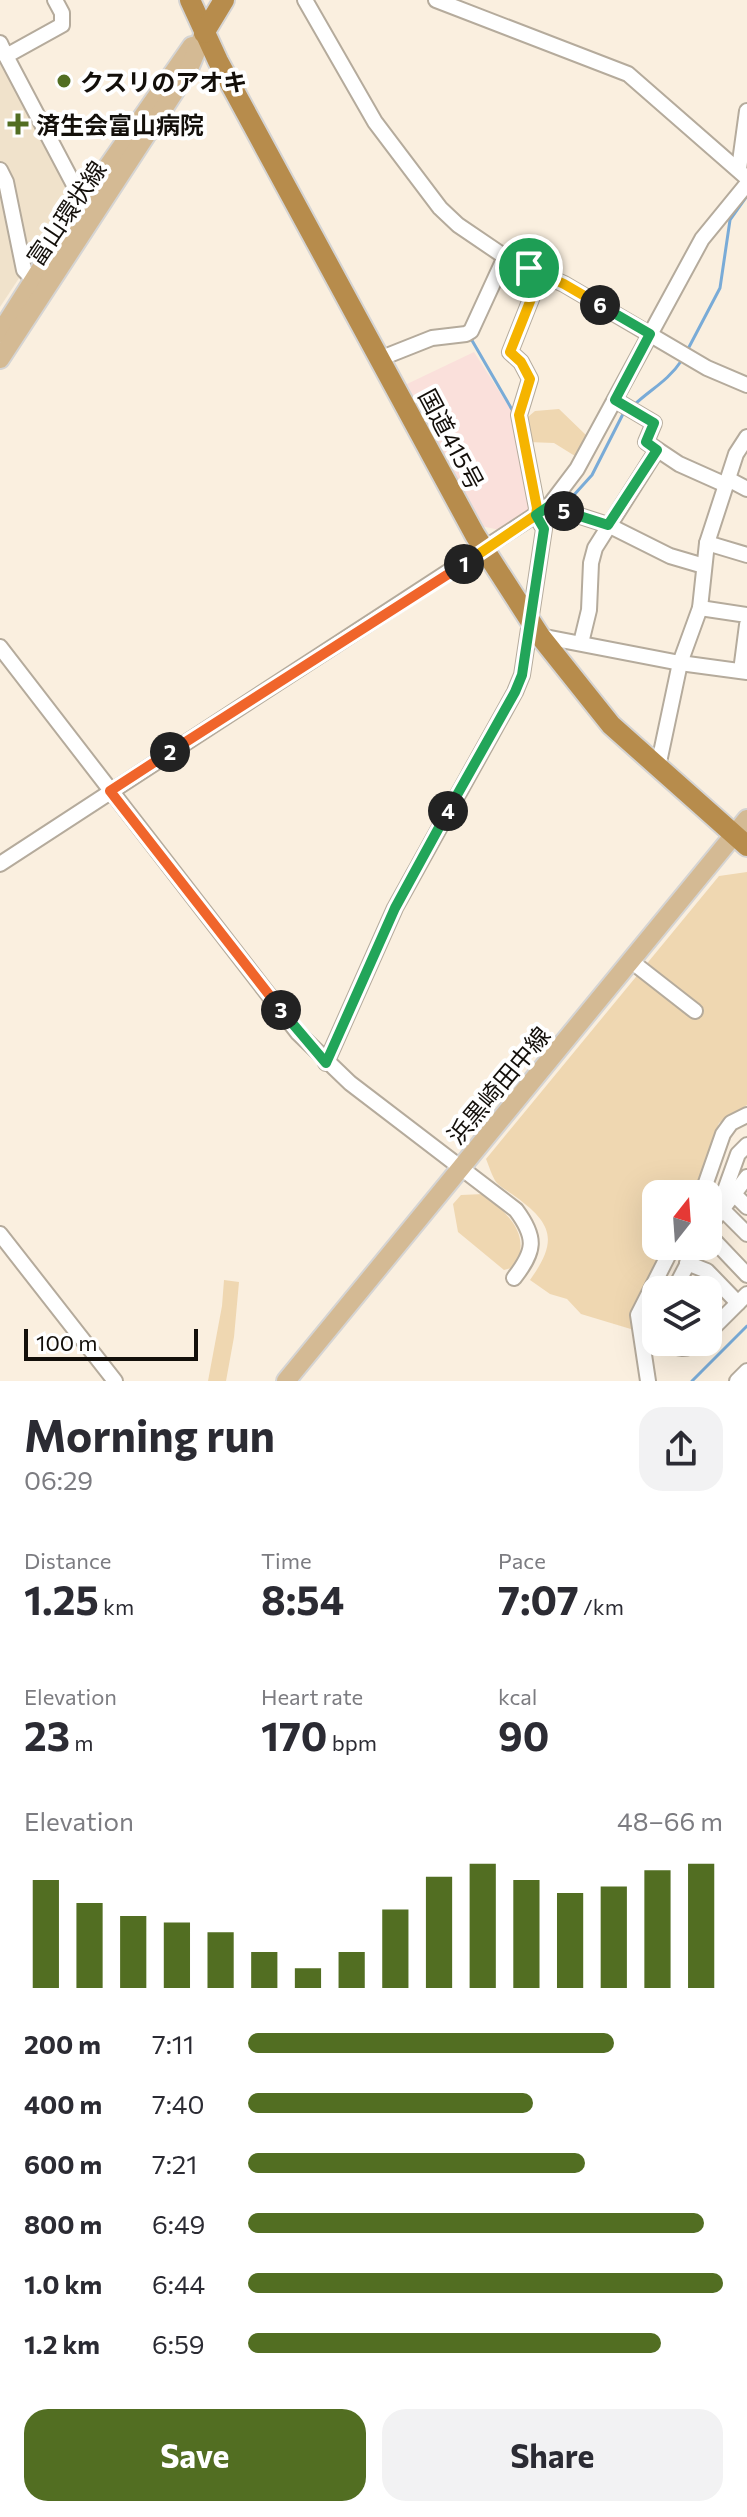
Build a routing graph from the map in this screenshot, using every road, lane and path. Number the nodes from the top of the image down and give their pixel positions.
1 (55, 0) edge
2 (190, 0) edge
3 (224, 0) edge
4 (305, 0) edge
5 (436, 0) edge
6 (204, 33) junction
7 (3, 49) edge
8 (747, 111) edge
9 (0, 170) edge
10 (744, 177) edge
11 (83, 202) junction
12 (505, 257) junction
13 (529, 268) junction
14 (39, 286) junction
15 (0, 333) edge
16 (650, 334) junction
17 (0, 359) edge
18 (379, 359) junction
19 (747, 385) edge
20 (615, 400) junction
21 (747, 437) edge
22 (657, 450) junction
23 (727, 482) junction
24 (747, 489) edge
25 (542, 511) junction
26 (608, 525) junction
27 (707, 543) junction
28 (484, 551) junction
29 (747, 555) edge
30 (704, 566) junction
31 (700, 608) junction
32 (747, 615) edge
33 (747, 625) edge
34 (535, 628) junction
35 (581, 643) junction
36 (0, 647) edge
37 (680, 663) junction
38 (744, 672) edge
39 (658, 767) junction
40 (110, 791) junction
41 (747, 819) edge
42 (740, 841) edge
43 (0, 864) edge
44 (631, 961) junction
45 (695, 1011) dead end
46 (326, 1063) junction
47 (747, 1115) edge
48 (747, 1145) edge
49 (461, 1166) junction
50 (707, 1180) edge
51 (746, 1181) edge
52 (733, 1193) junction
53 (722, 1197) edge
54 (747, 1207) edge
55 (722, 1208) edge
56 (722, 1227) edge
57 (0, 1234) edge
58 (722, 1235) edge
59 (744, 1240) edge
60 (666, 1260) edge
61 (689, 1260) edge
62 (687, 1263) junction
63 (747, 1275) edge
64 (681, 1276) edge
65 (514, 1278) dead end
66 (742, 1299) edge
67 (722, 1319) edge
68 (747, 1371) edge
69 (115, 1381) edge
70 (286, 1381) edge
71 (648, 1381) edge
72 (737, 1381) edge

1 - 7 street
2 - 6 highway, 国道415号
3 - 6 highway
4 - 12 street
5 - 10 street
6 - 11 main road, 富山環状線
6 - 14 main road, 富山環状線
6 - 18 highway, 国道415号
7 - 11 street
8 - 10 street
9 - 14 street
10 - 16 street
11 - 14 main road, 富山環状線
12 - 13 street
12 - 18 street
13 - 16 street
13 - 25 street
14 - 15 main road, 富山環状線
14 - 17 main road, 富山環状線
16 - 19 street
16 - 20 street
18 - 28 highway, 国道415号
20 - 22 street
20 - 25 street
21 - 23 street
22 - 23 street
22 - 26 street
23 - 24 street
23 - 27 street
25 - 26 street
25 - 28 street
25 - 34 street
26 - 30 street
26 - 35 street
27 - 29 street
27 - 30 street
28 - 34 highway, 国道415号
28 - 40 street
30 - 31 street
31 - 32 street
31 - 37 street
33 - 38 street
34 - 35 street
34 - 39 highway, 国道415号
34 - 46 street
35 - 37 street
36 - 40 street
37 - 38 street
37 - 39 street
39 - 42 highway, 国道415号
40 - 43 street
40 - 46 street
41 - 42 main road, 浜黒崎田中線
42 - 44 main road, 浜黒崎田中線
44 - 45 street
44 - 49 main road, 浜黒崎田中線
46 - 49 street
47 - 50 street
48 - 53 street
49 - 65 street
49 - 70 main road, 浜黒崎田中線
51 - 52 street
52 - 54 street
52 - 55 street
56 - 59 street
57 - 69 street
58 - 63 street
60 - 71 street
61 - 62 street
62 - 64 street
62 - 66 street
66 - 67 street
68 - 72 street

